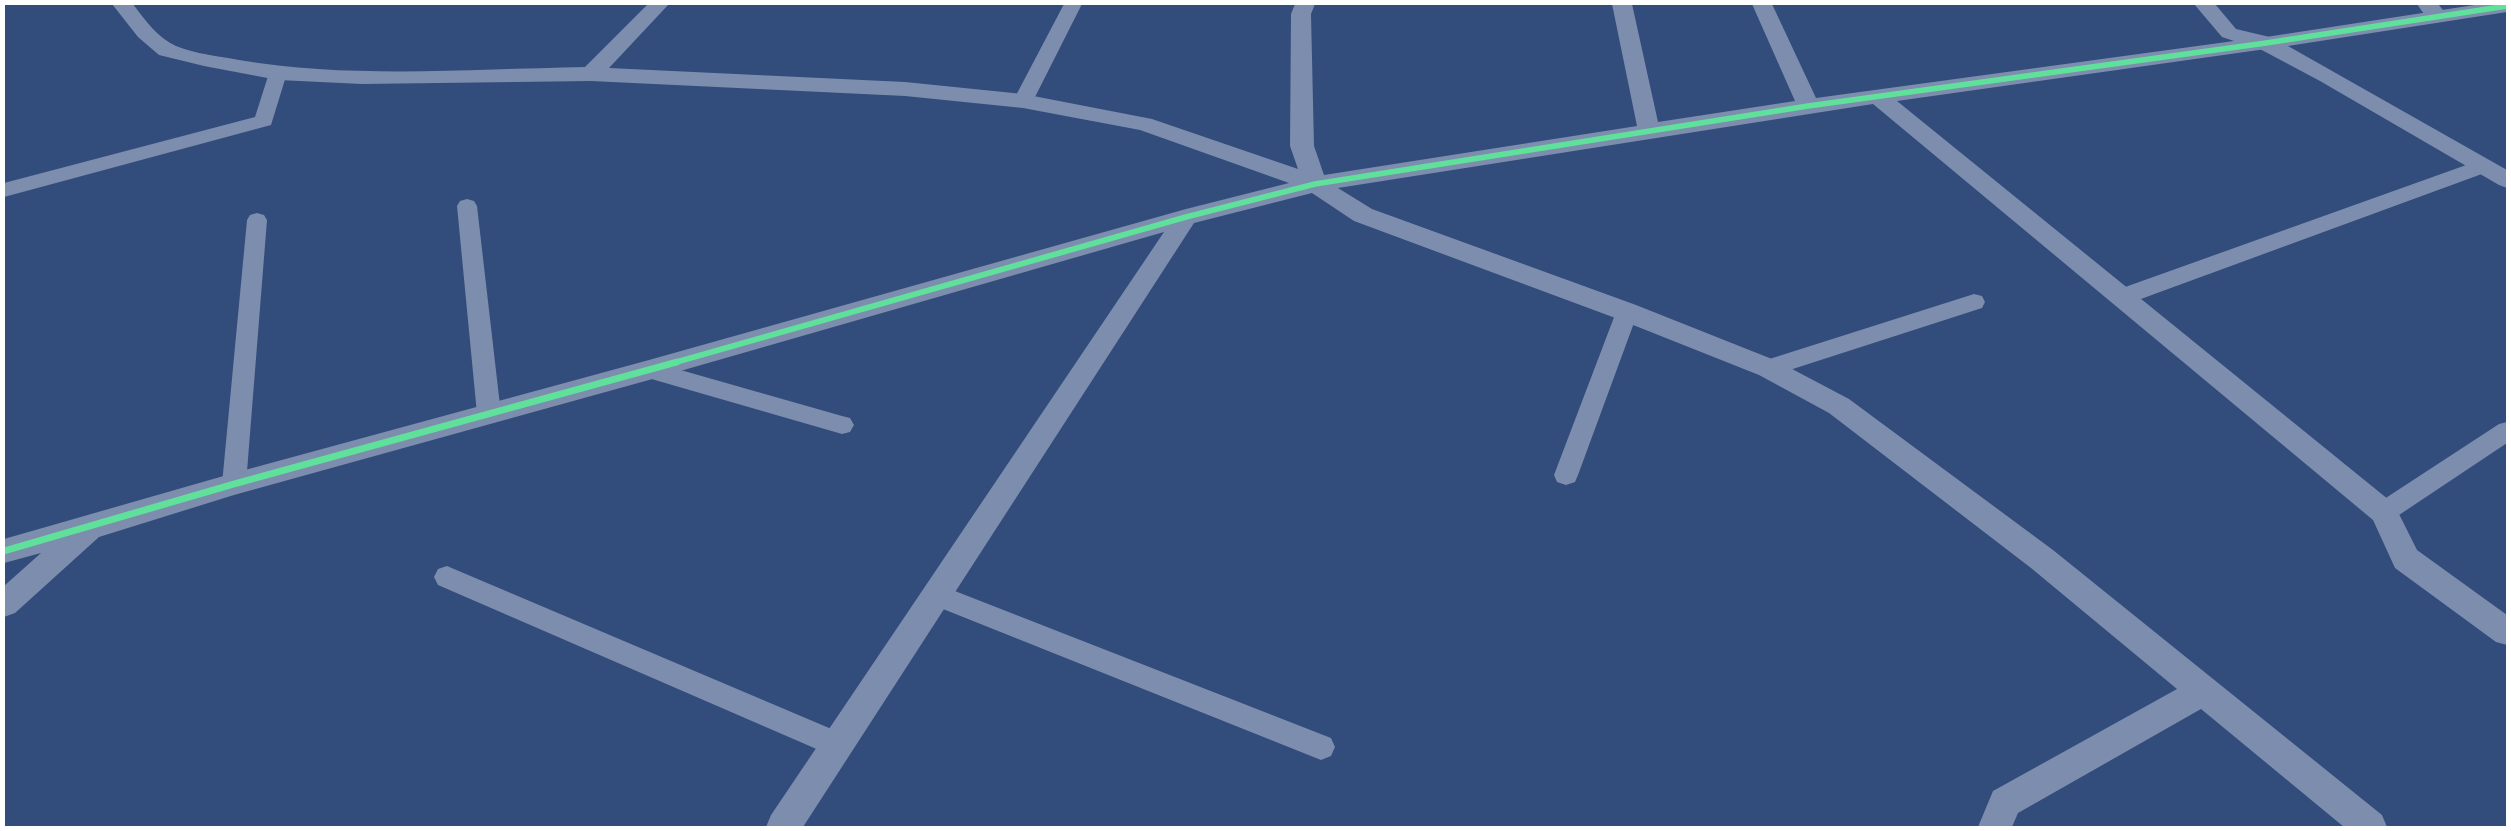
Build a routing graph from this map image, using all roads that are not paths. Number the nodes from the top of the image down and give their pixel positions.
1 (122, 4) edge
2 (659, 4) edge
3 (1073, 4) edge
4 (1305, 4) edge
5 (1622, 4) edge
6 (1762, 4) edge
7 (2204, 4) edge
8 (2507, 6) edge
9 (2432, 10) edge
10 (2266, 43) junction
11 (278, 73) junction
12 (591, 74) junction
13 (1877, 96) junction
14 (1024, 100) junction
15 (1808, 106) junction
16 (1649, 131) junction
17 (2484, 166) junction
18 (2507, 180) edge
19 (1315, 184) junction
20 (4, 190) edge
21 (467, 206) dead end
22 (1186, 217) junction
23 (257, 220) dead end
24 (2122, 297) junction
25 (1974, 302) dead end
26 (1627, 312) junction
27 (1768, 368) junction
28 (649, 370) junction
29 (489, 414) junction
30 (842, 424) dead end
31 (2507, 431) edge
32 (1566, 475) dead end
33 (234, 484) junction
34 (2384, 512) junction
35 (92, 528) junction
36 (4, 552) edge
37 (448, 577) dead end
38 (937, 595) junction
39 (4, 604) edge
40 (2507, 632) edge
41 (2201, 692) junction
42 (838, 745) junction
43 (1321, 747) dead end
44 (783, 827) edge
45 (1995, 827) edge
46 (2370, 827) edge

1 - 11 street
2 - 12 street
3 - 14 lane
4 - 19 street
5 - 16 street
6 - 15 street
7 - 10 street
8 - 9 street
9 - 10 street
10 - 13 street
10 - 17 street
11 - 12 street
11 - 20 lane
12 - 14 street
13 - 15 street
13 - 24 street
14 - 19 street
15 - 16 street
16 - 19 street
17 - 18 street
17 - 24 lane
19 - 22 street
19 - 26 street
21 - 29 lane
22 - 28 street
22 - 38 street
23 - 33 lane
24 - 34 street
25 - 27 lane
26 - 27 street
26 - 32 lane
27 - 41 street
28 - 29 street
28 - 30 lane
29 - 33 street
31 - 34 lane
33 - 35 street
34 - 40 street
35 - 36 street
35 - 39 street
37 - 42 lane
38 - 42 street
38 - 43 lane
41 - 45 street
41 - 46 street
42 - 44 street

